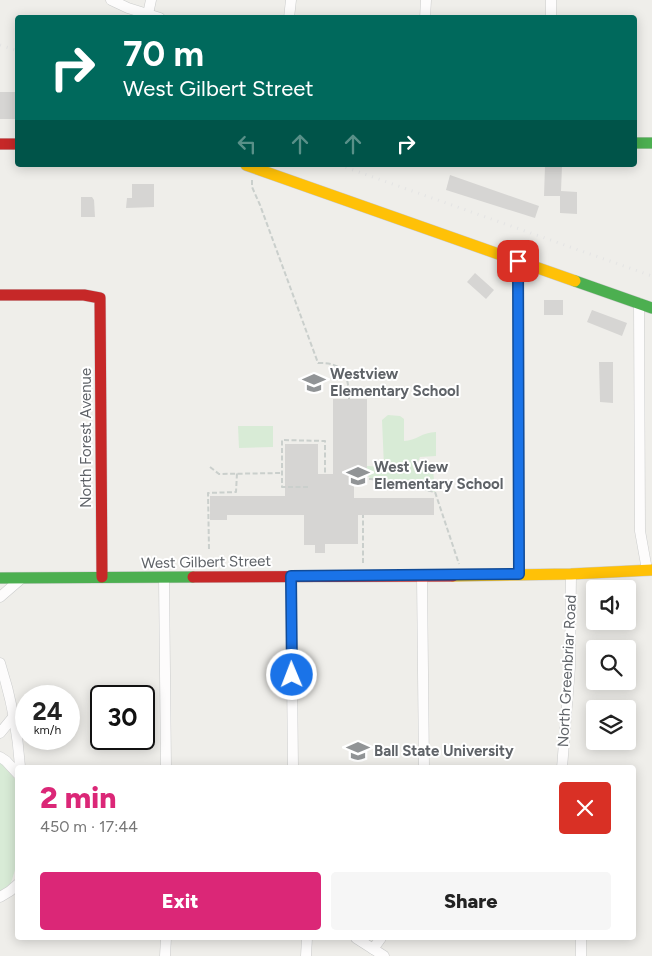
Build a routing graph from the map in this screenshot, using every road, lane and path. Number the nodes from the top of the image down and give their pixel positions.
1 (111, 0) edge
2 (150, 0) edge
3 (291, 0) edge
4 (426, 0) edge
5 (551, 0) edge
6 (148, 14) junction
7 (151, 15) edge
8 (289, 15) edge
9 (425, 15) edge
10 (551, 15) edge
11 (637, 143) edge
12 (652, 143) edge
13 (0, 144) edge
14 (15, 144) edge
15 (254, 167) edge
16 (253, 178) dead end
17 (518, 261) junction
18 (0, 295) edge
19 (639, 303) junction
20 (652, 308) edge
21 (349, 399) dead end
22 (210, 467) dead end
23 (236, 473) junction
24 (282, 473) junction
25 (325, 474) dead end
26 (354, 479) dead end
27 (308, 487) dead end
28 (363, 515) dead end
29 (209, 549) dead end
30 (363, 563) dead end
31 (459, 566) dead end
32 (649, 570) edge
33 (519, 574) junction
34 (572, 574) junction
35 (291, 576) junction
36 (422, 576) junction
37 (102, 577) junction
38 (0, 578) edge
39 (22, 578) junction
40 (164, 578) junction
41 (0, 597) edge
42 (0, 663) edge
43 (14, 716) junction
44 (0, 733) edge
45 (0, 757) edge
46 (20, 765) edge
47 (166, 765) edge
48 (293, 765) edge
49 (424, 765) edge
50 (562, 765) edge
51 (15, 771) edge
52 (15, 887) edge
53 (0, 897) edge
54 (166, 940) edge
55 (307, 940) edge
56 (359, 940) edge
57 (380, 940) edge
58 (581, 940) edge
59 (373, 949) junction
60 (165, 956) edge
61 (306, 956) edge
62 (384, 956) edge
63 (581, 956) edge

1 - 6 street
2 - 6 street
3 - 8 street
4 - 9 street
5 - 10 street
6 - 7 street
11 - 12 street
13 - 14 street
15 - 17 street
16 - 21 path
17 - 19 street
17 - 33 street
18 - 37 street, North Forest Avenue
19 - 20 street
19 - 32 street
22 - 23 path
23 - 24 path
23 - 29 path
24 - 25 path
24 - 27 path
26 - 31 path
28 - 30 path
32 - 34 street, West Gilbert Street
33 - 34 street, West Gilbert Street
33 - 36 street, West Gilbert Street
34 - 50 street, North Greenbriar Road
35 - 36 street, West Gilbert Street
35 - 40 street, West Gilbert Street
35 - 48 street
36 - 49 street
37 - 39 street, West Gilbert Street
37 - 40 street, West Gilbert Street
38 - 39 street, West Gilbert Street
39 - 41 street
40 - 47 street
42 - 43 street
43 - 44 street
43 - 46 street
45 - 51 street
52 - 53 street
54 - 60 street
55 - 61 street
56 - 59 street
57 - 59 street
58 - 63 street
59 - 62 street

